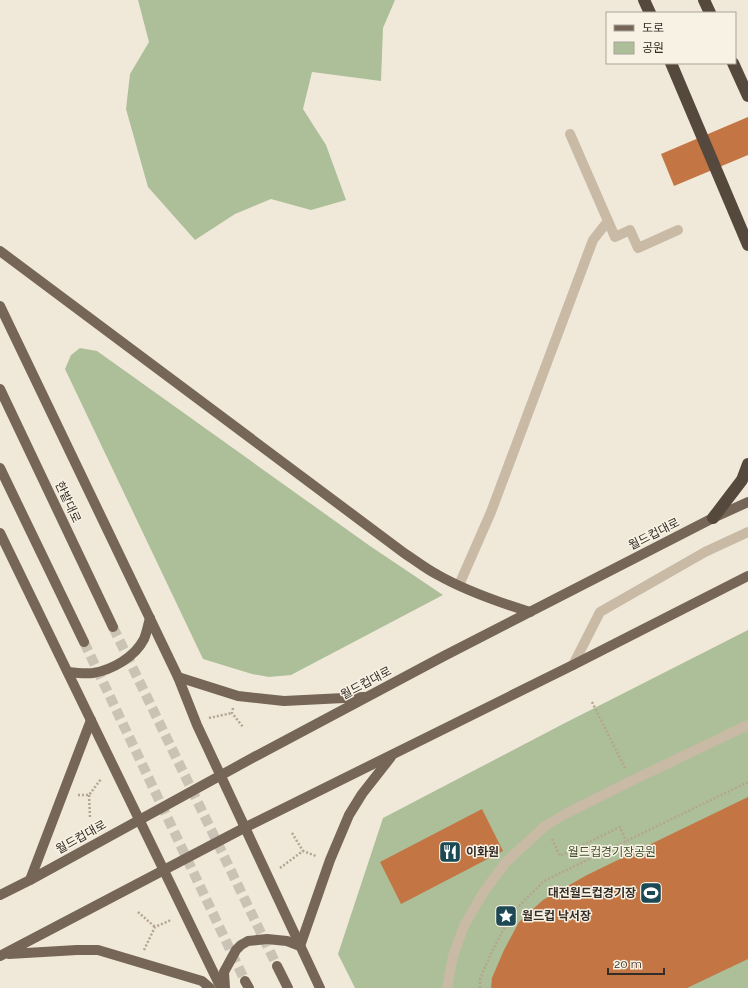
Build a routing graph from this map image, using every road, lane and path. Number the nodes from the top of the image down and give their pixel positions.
1 (644, 0) edge
2 (704, 0) edge
3 (650, 12) edge
4 (710, 12) edge
5 (671, 64) edge
6 (733, 64) edge
7 (748, 96) edge
8 (570, 134) dead end
9 (608, 221) junction
10 (678, 230) dead end
11 (748, 245) edge
12 (0, 251) edge
13 (0, 306) edge
14 (0, 389) edge
15 (748, 464) edge
16 (0, 468) edge
17 (748, 502) edge
18 (712, 518) junction
19 (748, 532) edge
20 (0, 533) edge
21 (748, 576) edge
22 (458, 586) junction
23 (530, 612) junction
24 (150, 618) junction
25 (113, 627) tunnel mouth
26 (84, 642) tunnel mouth
27 (573, 665) junction
28 (68, 672) junction
29 (178, 677) junction
30 (368, 696) junction
31 (592, 702) dead end
32 (233, 707) dead end
33 (232, 713) junction
34 (208, 718) dead end
35 (91, 720) junction
36 (748, 725) edge
37 (243, 727) dead end
38 (394, 754) junction
39 (220, 775) junction
40 (101, 779) dead end
41 (631, 781) junction
42 (748, 782) edge
43 (74, 794) dead end
44 (89, 794) junction
45 (90, 817) dead end
46 (140, 820) junction
47 (244, 828) junction
48 (292, 832) dead end
49 (626, 841) junction
50 (303, 851) junction
51 (560, 856) dead end
52 (320, 858) dead end
53 (164, 870) junction
54 (277, 870) dead end
55 (30, 880) junction
56 (0, 895) edge
57 (138, 912) dead end
58 (171, 920) dead end
59 (155, 927) junction
60 (300, 946) junction
61 (2, 955) edge
62 (142, 956) dead end
63 (277, 966) tunnel mouth
64 (210, 988) edge
65 (222, 988) edge
66 (225, 988) edge
67 (288, 988) edge
68 (320, 988) edge
69 (447, 988) edge
70 (480, 988) edge

1 - 3 highway
2 - 4 highway
5 - 11 highway
6 - 7 highway
8 - 9 lane
9 - 10 lane
9 - 22 lane
12 - 22 main road
13 - 24 main road
14 - 25 main road, 한밭대로
15 - 18 highway
16 - 26 main road
17 - 18 main road, 월드컵대로
18 - 23 main road, 월드컵대로
19 - 27 lane
20 - 28 main road
21 - 27 main road
22 - 23 main road
23 - 30 main road, 월드컵대로
24 - 28 main road
24 - 29 main road
27 - 38 main road
28 - 35 main road
29 - 30 main road
29 - 39 main road
30 - 39 main road, 월드컵대로
31 - 41 path
32 - 33 path
33 - 34 path
33 - 37 path
35 - 46 main road
35 - 55 main road
36 - 41 lane
38 - 47 main road
38 - 60 main road
39 - 46 main road, 월드컵대로
39 - 47 main road
40 - 44 path
41 - 69 lane
42 - 49 path
43 - 44 path
44 - 45 path
46 - 53 main road
46 - 55 main road, 월드컵대로
47 - 53 main road
47 - 60 main road
48 - 50 path
49 - 51 path
49 - 70 path
50 - 52 path
50 - 54 path
53 - 61 main road
53 - 65 main road
55 - 56 main road, 월드컵대로
57 - 59 path
58 - 59 path
59 - 62 path
60 - 66 main road
60 - 68 main road
61 - 64 main road
63 - 67 main road

